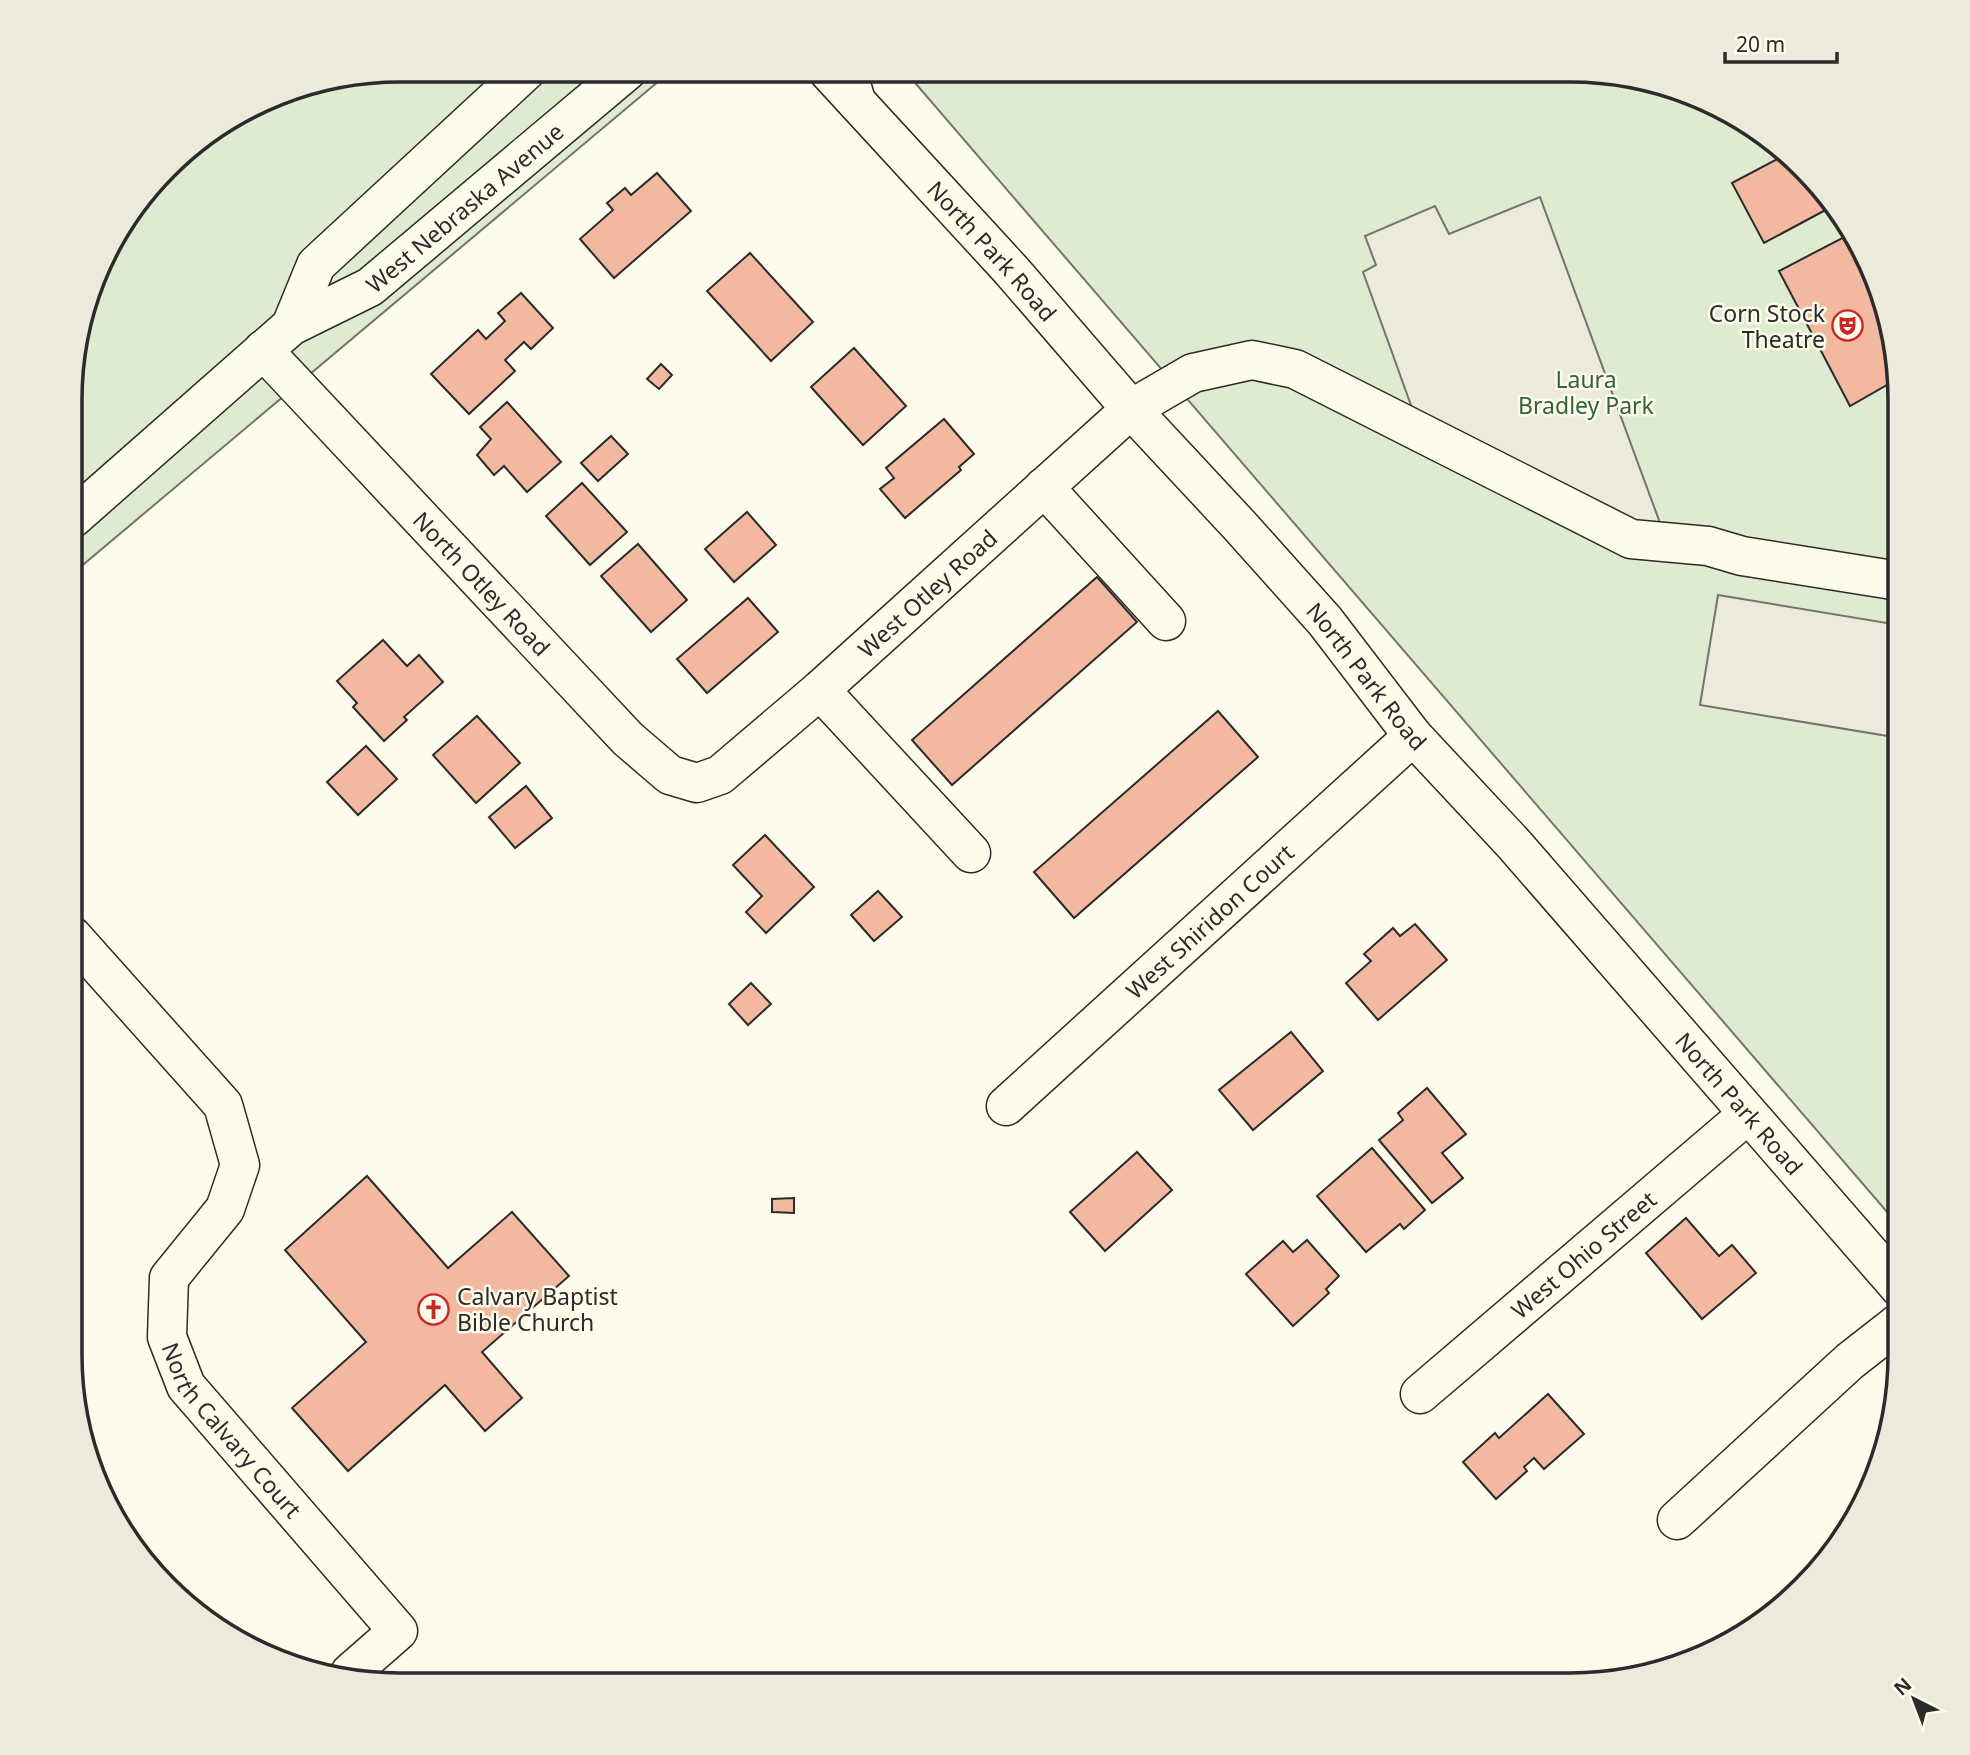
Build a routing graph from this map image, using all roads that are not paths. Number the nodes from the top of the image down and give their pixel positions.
1 (514, 82) edge
2 (614, 82) edge
3 (851, 86) edge
4 (277, 338) junction
5 (1131, 409) junction
6 (1044, 488) junction
7 (82, 510) edge
8 (1888, 578) edge
9 (1166, 621) dead end
10 (820, 690) junction
11 (1413, 736) junction
12 (720, 775) joint
13 (971, 853) dead end
14 (82, 947) edge
15 (1006, 1106) dead end
16 (1748, 1114) junction
17 (1888, 1275) edge
18 (1888, 1331) edge
19 (1420, 1394) dead end
20 (1677, 1520) dead end
21 (354, 1669) edge

1 - 4 street, West Nebraska Avenue
2 - 4 street, West Nebraska Avenue
3 - 5 street, North Park Road
4 - 7 street, West Nebraska Avenue
4 - 12 street, North Otley Road
5 - 6 street, West Otley Road
5 - 8 street, West Otley Road
5 - 11 street, North Park Road
6 - 9 street
6 - 10 street, West Otley Road
10 - 12 street, West Otley Road
10 - 13 street
11 - 15 street, West Shiridon Court
11 - 16 street, North Park Road
14 - 21 street, North Calvary Court
16 - 17 street, North Park Road
16 - 19 street, West Ohio Street
18 - 20 street

